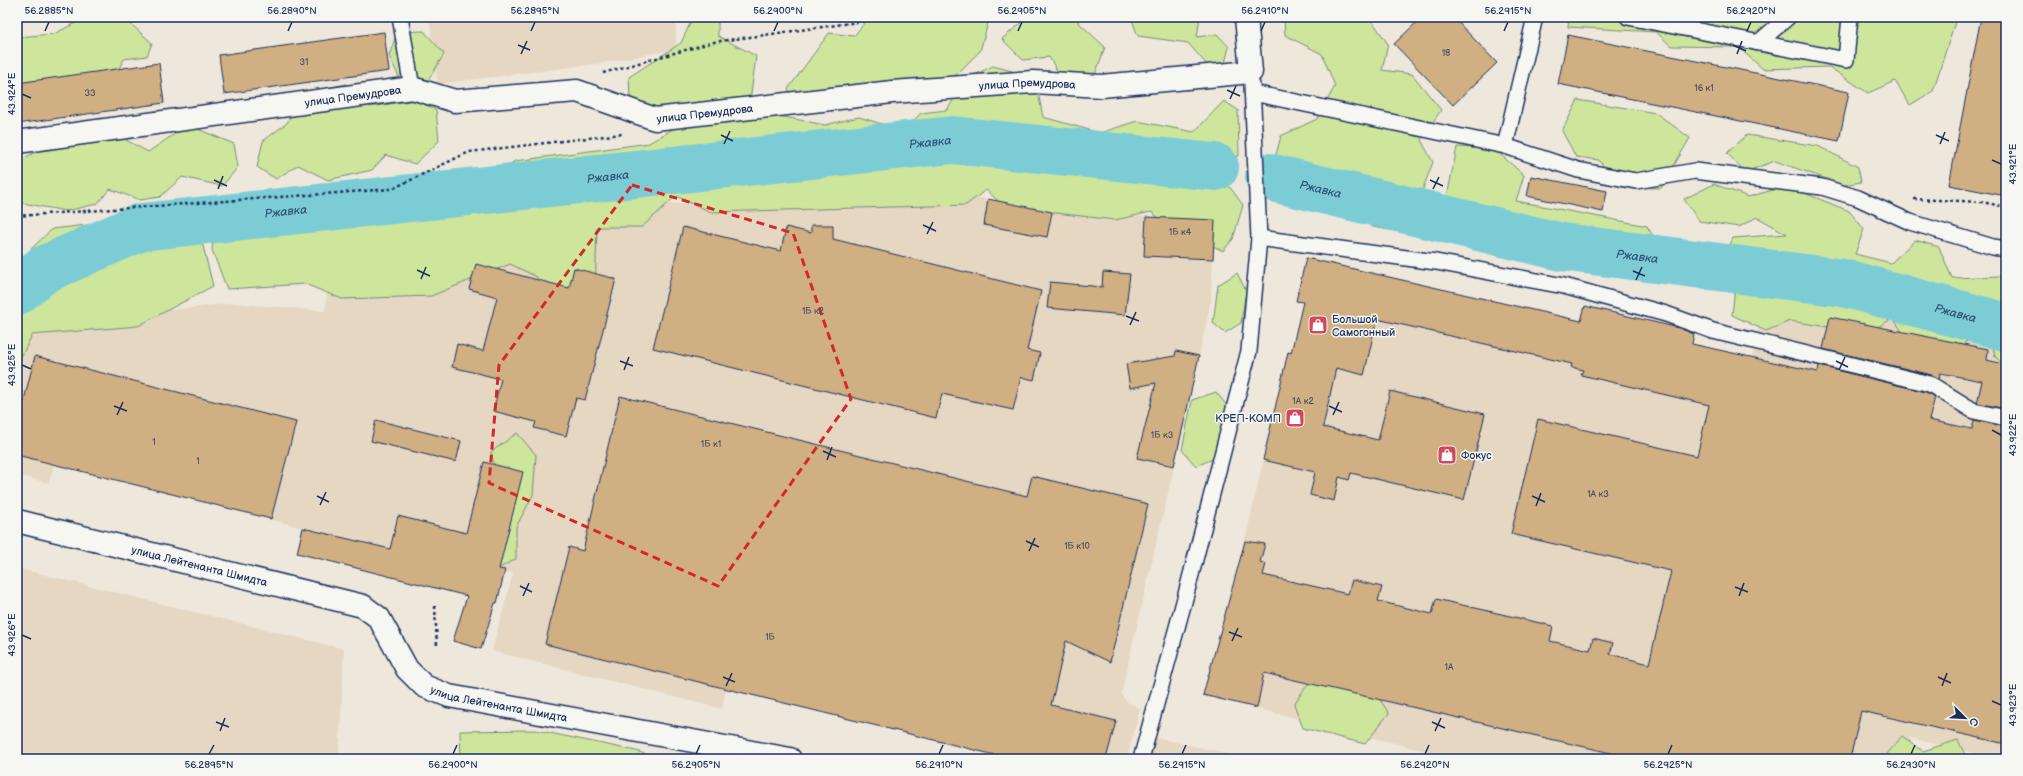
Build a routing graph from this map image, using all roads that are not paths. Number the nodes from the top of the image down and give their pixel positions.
1 (400, 17) edge
2 (1246, 17) edge
3 (1535, 17) edge
4 (1628, 17) edge
5 (1788, 17) edge
6 (1850, 17) edge
7 (1758, 43) junction
8 (1251, 72) junction
9 (412, 88) junction
10 (1252, 93) junction
11 (17, 142) edge
12 (1505, 146) junction
13 (1259, 238) junction
14 (2006, 249) edge
15 (2006, 418) edge
16 (17, 521) edge
17 (717, 752) edge
18 (790, 759) edge
19 (1141, 759) edge

1 - 9 lane
2 - 8 street
3 - 12 lane
4 - 7 lane
5 - 7 lane
6 - 7 lane
8 - 9 street, улица Премудрова
8 - 10 lane
9 - 11 street, улица Премудрова
10 - 12 lane
10 - 13 lane
12 - 14 lane
13 - 15 lane
13 - 19 lane
16 - 17 street, улица Лейтенанта Шмидта
17 - 18 street, улица Лейтенанта Шмидта

